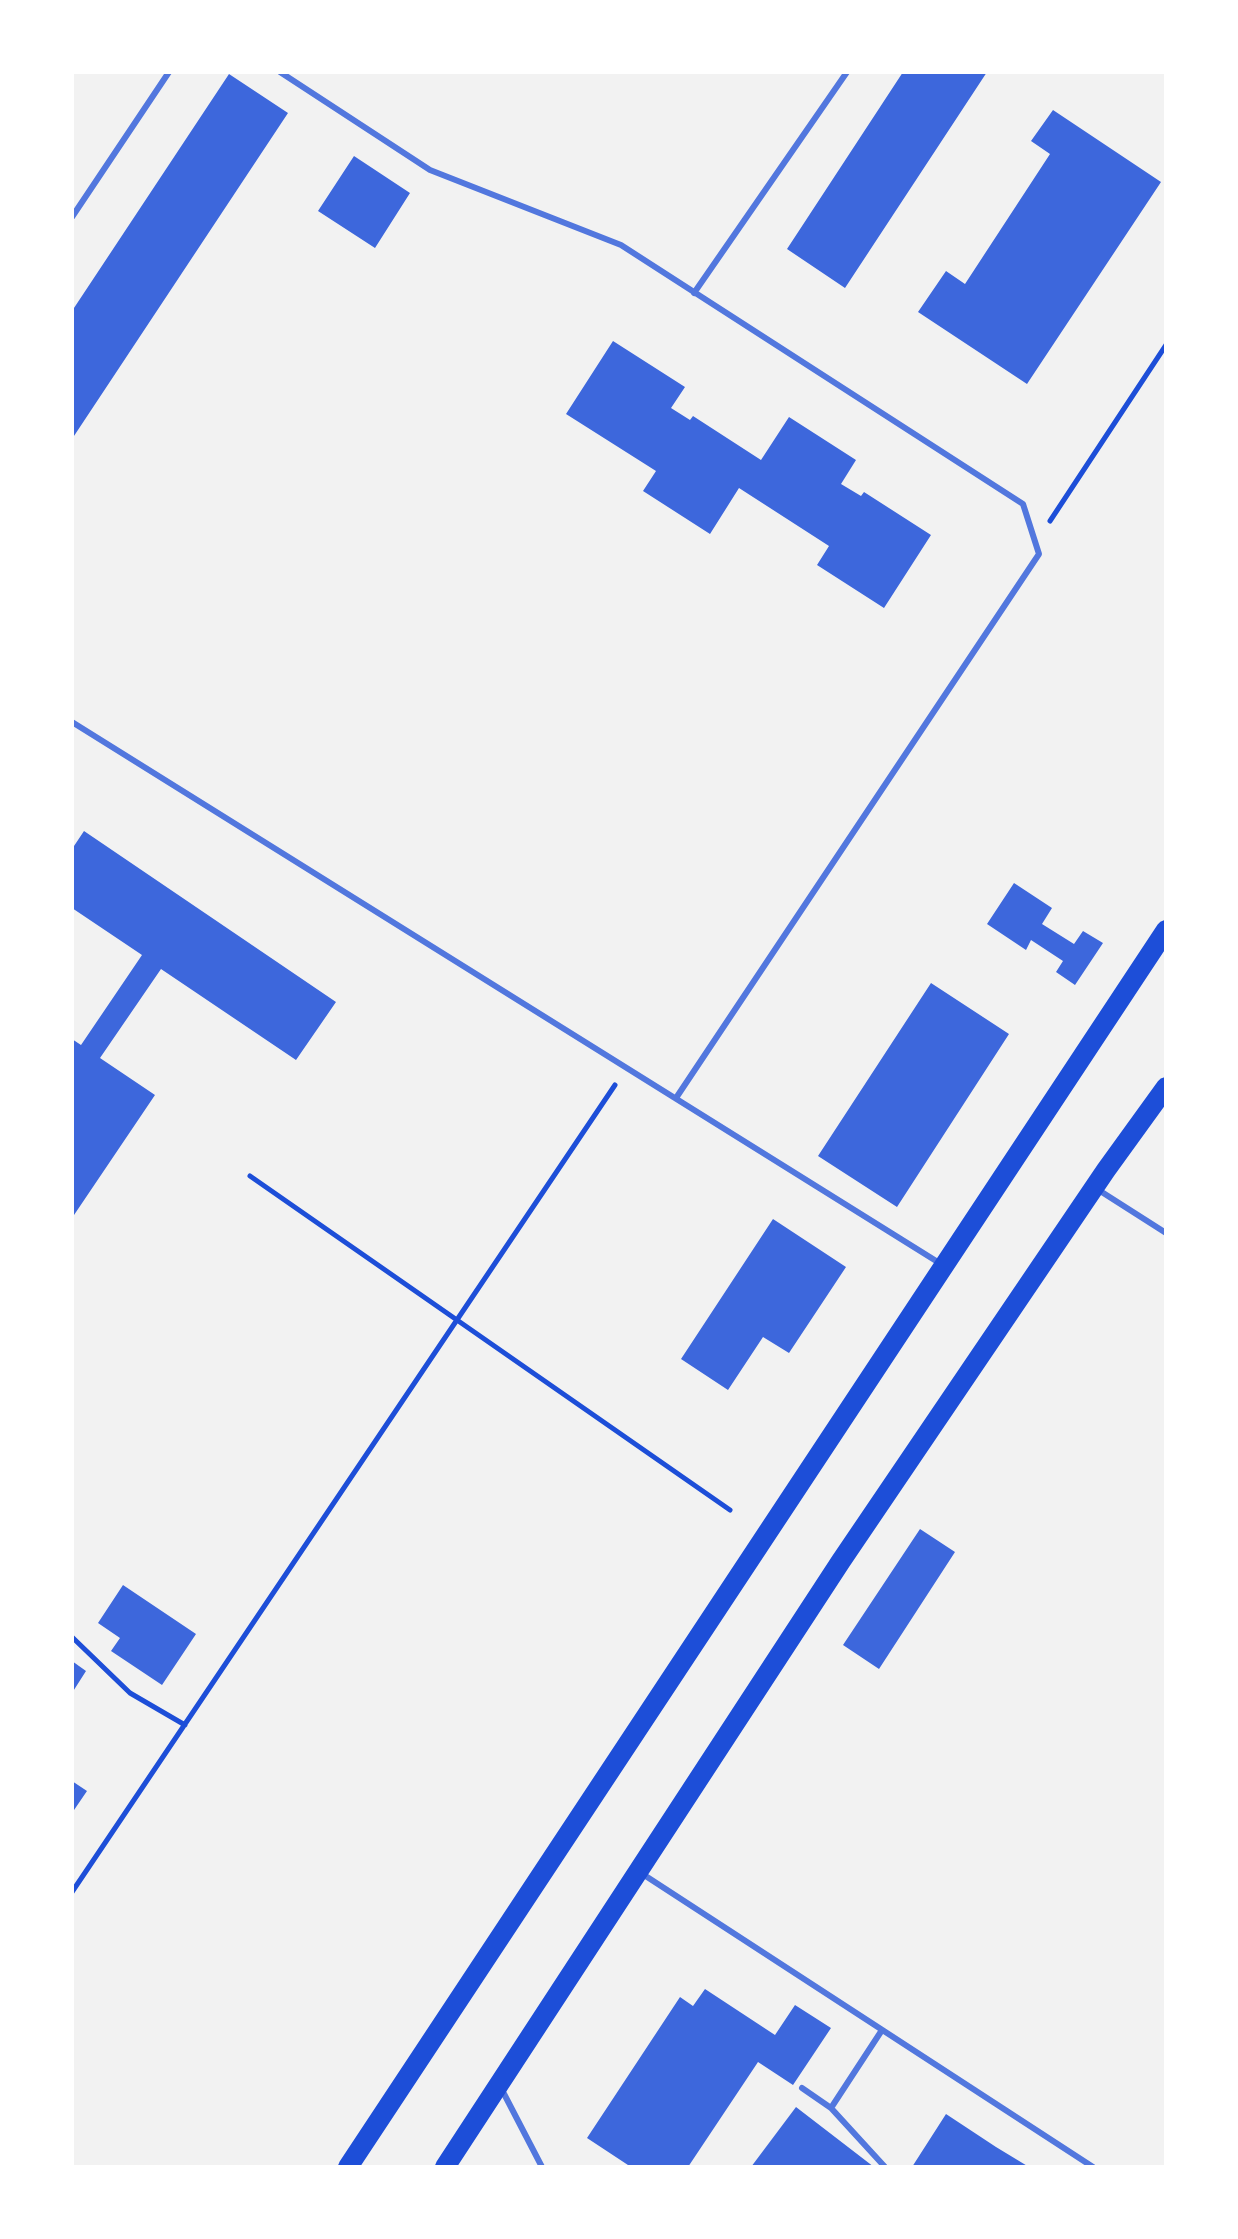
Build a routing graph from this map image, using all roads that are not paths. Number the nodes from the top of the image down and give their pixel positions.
1 (169, 72) edge
2 (280, 72) edge
3 (847, 72) edge
4 (72, 217) edge
5 (694, 293) junction
6 (72, 722) edge
7 (1166, 930) edge
8 (1166, 1087) edge
9 (676, 1098) junction
10 (1094, 1187) junction
11 (1166, 1233) edge
12 (942, 1265) junction
13 (638, 1871) junction
14 (882, 2030) junction
15 (499, 2084) junction
16 (802, 2088) dead end
17 (831, 2108) junction
18 (348, 2167) edge
19 (445, 2167) edge
20 (542, 2167) edge
21 (885, 2167) edge
22 (1093, 2167) edge

1 - 4 lane
2 - 5 lane
3 - 5 lane
5 - 9 lane
6 - 9 lane
7 - 12 main road
8 - 10 main road
9 - 12 lane
10 - 11 lane
10 - 13 main road
12 - 18 main road
13 - 14 lane
13 - 15 main road
14 - 17 lane
14 - 22 lane
15 - 19 main road
15 - 20 lane
16 - 17 lane
17 - 21 lane

